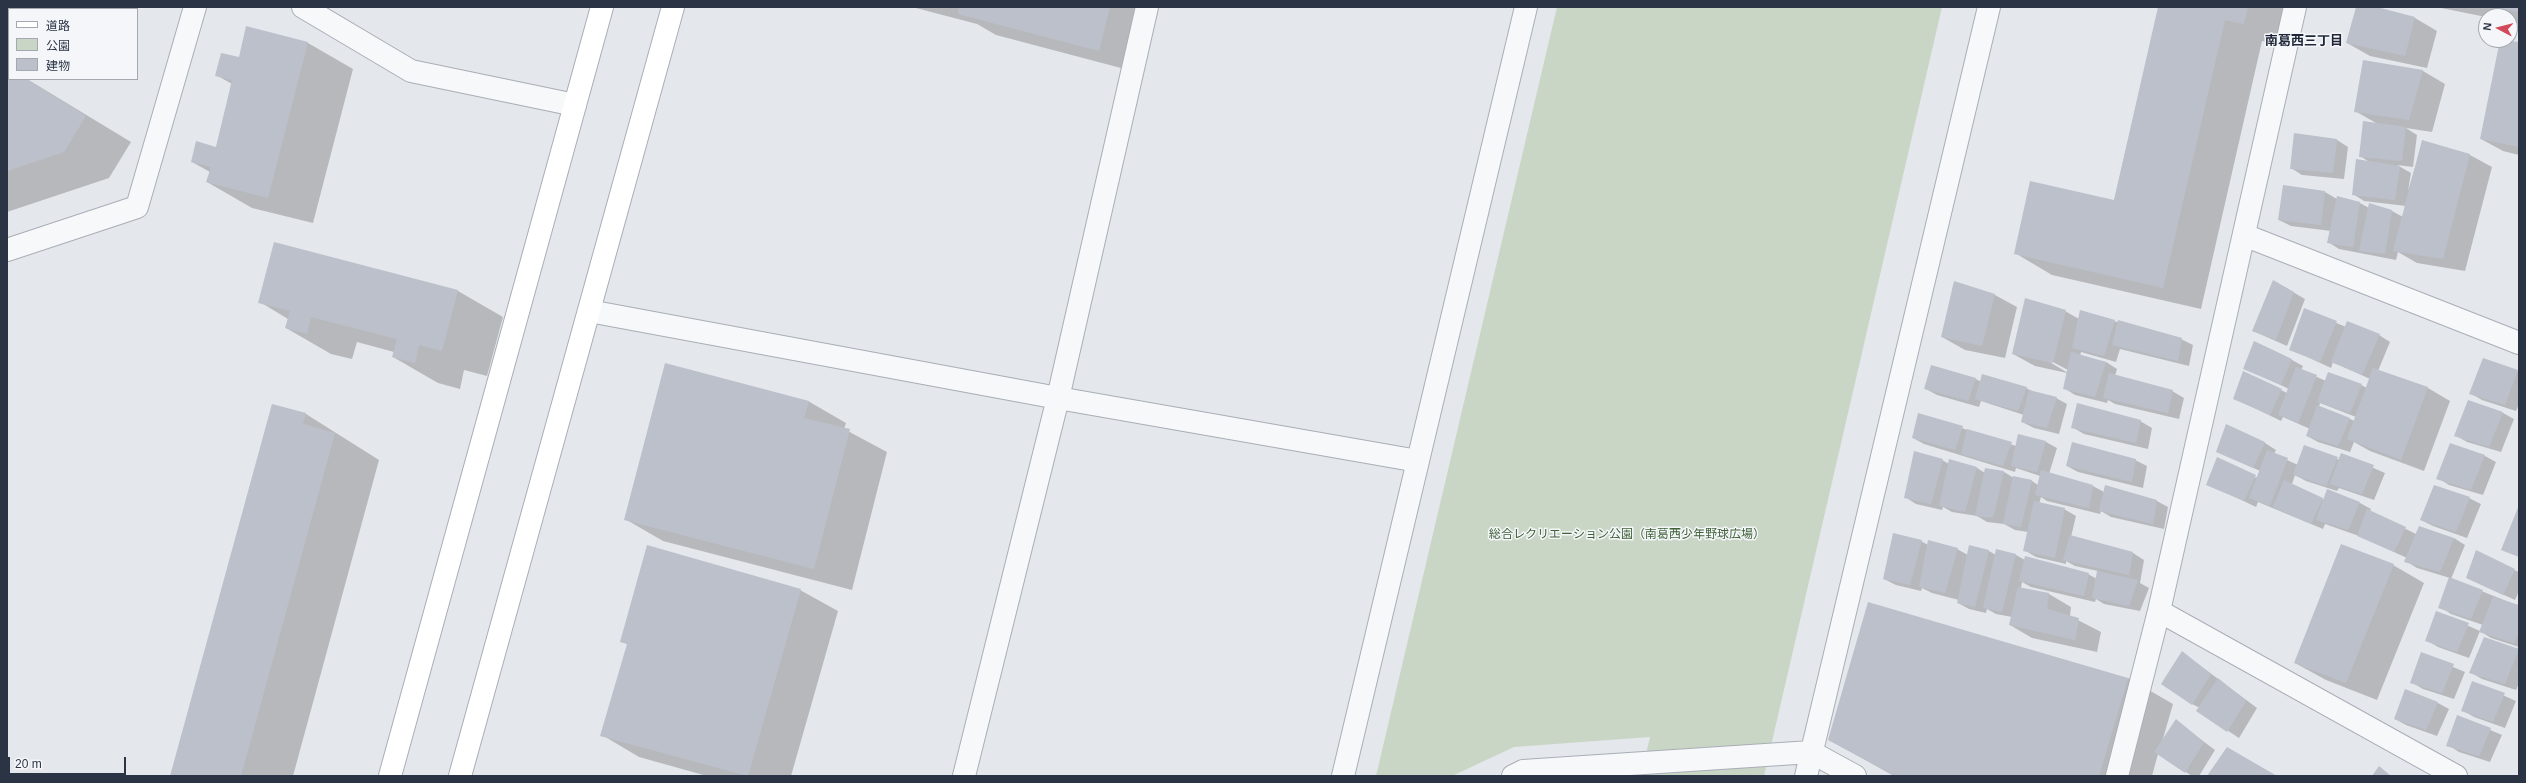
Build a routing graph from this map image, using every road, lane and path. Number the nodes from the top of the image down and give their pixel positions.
1 (195, 7) edge
2 (303, 7) edge
3 (602, 7) edge
4 (673, 7) edge
5 (1147, 7) edge
6 (1526, 7) edge
7 (1989, 7) edge
8 (2295, 7) edge
9 (575, 105) junction
10 (2244, 235) junction
11 (7, 250) edge
12 (589, 311) junction
13 (2519, 343) edge
14 (1058, 398) junction
15 (1418, 461) junction
16 (2159, 611) junction
17 (1812, 752) junction
18 (390, 776) edge
19 (460, 776) edge
20 (964, 776) edge
21 (1343, 776) edge
22 (1513, 776) edge
23 (1806, 776) edge
24 (1855, 776) edge
25 (2117, 776) edge
26 (2456, 776) edge

1 - 11 street
2 - 9 street
3 - 9 street
4 - 12 street
5 - 14 street
6 - 15 street
7 - 17 street
8 - 10 street
9 - 18 street
10 - 13 street
10 - 16 street
12 - 14 street
12 - 19 street
14 - 15 street
14 - 20 street
15 - 21 street
16 - 25 street
16 - 26 street
17 - 22 street
17 - 23 street
17 - 24 street

